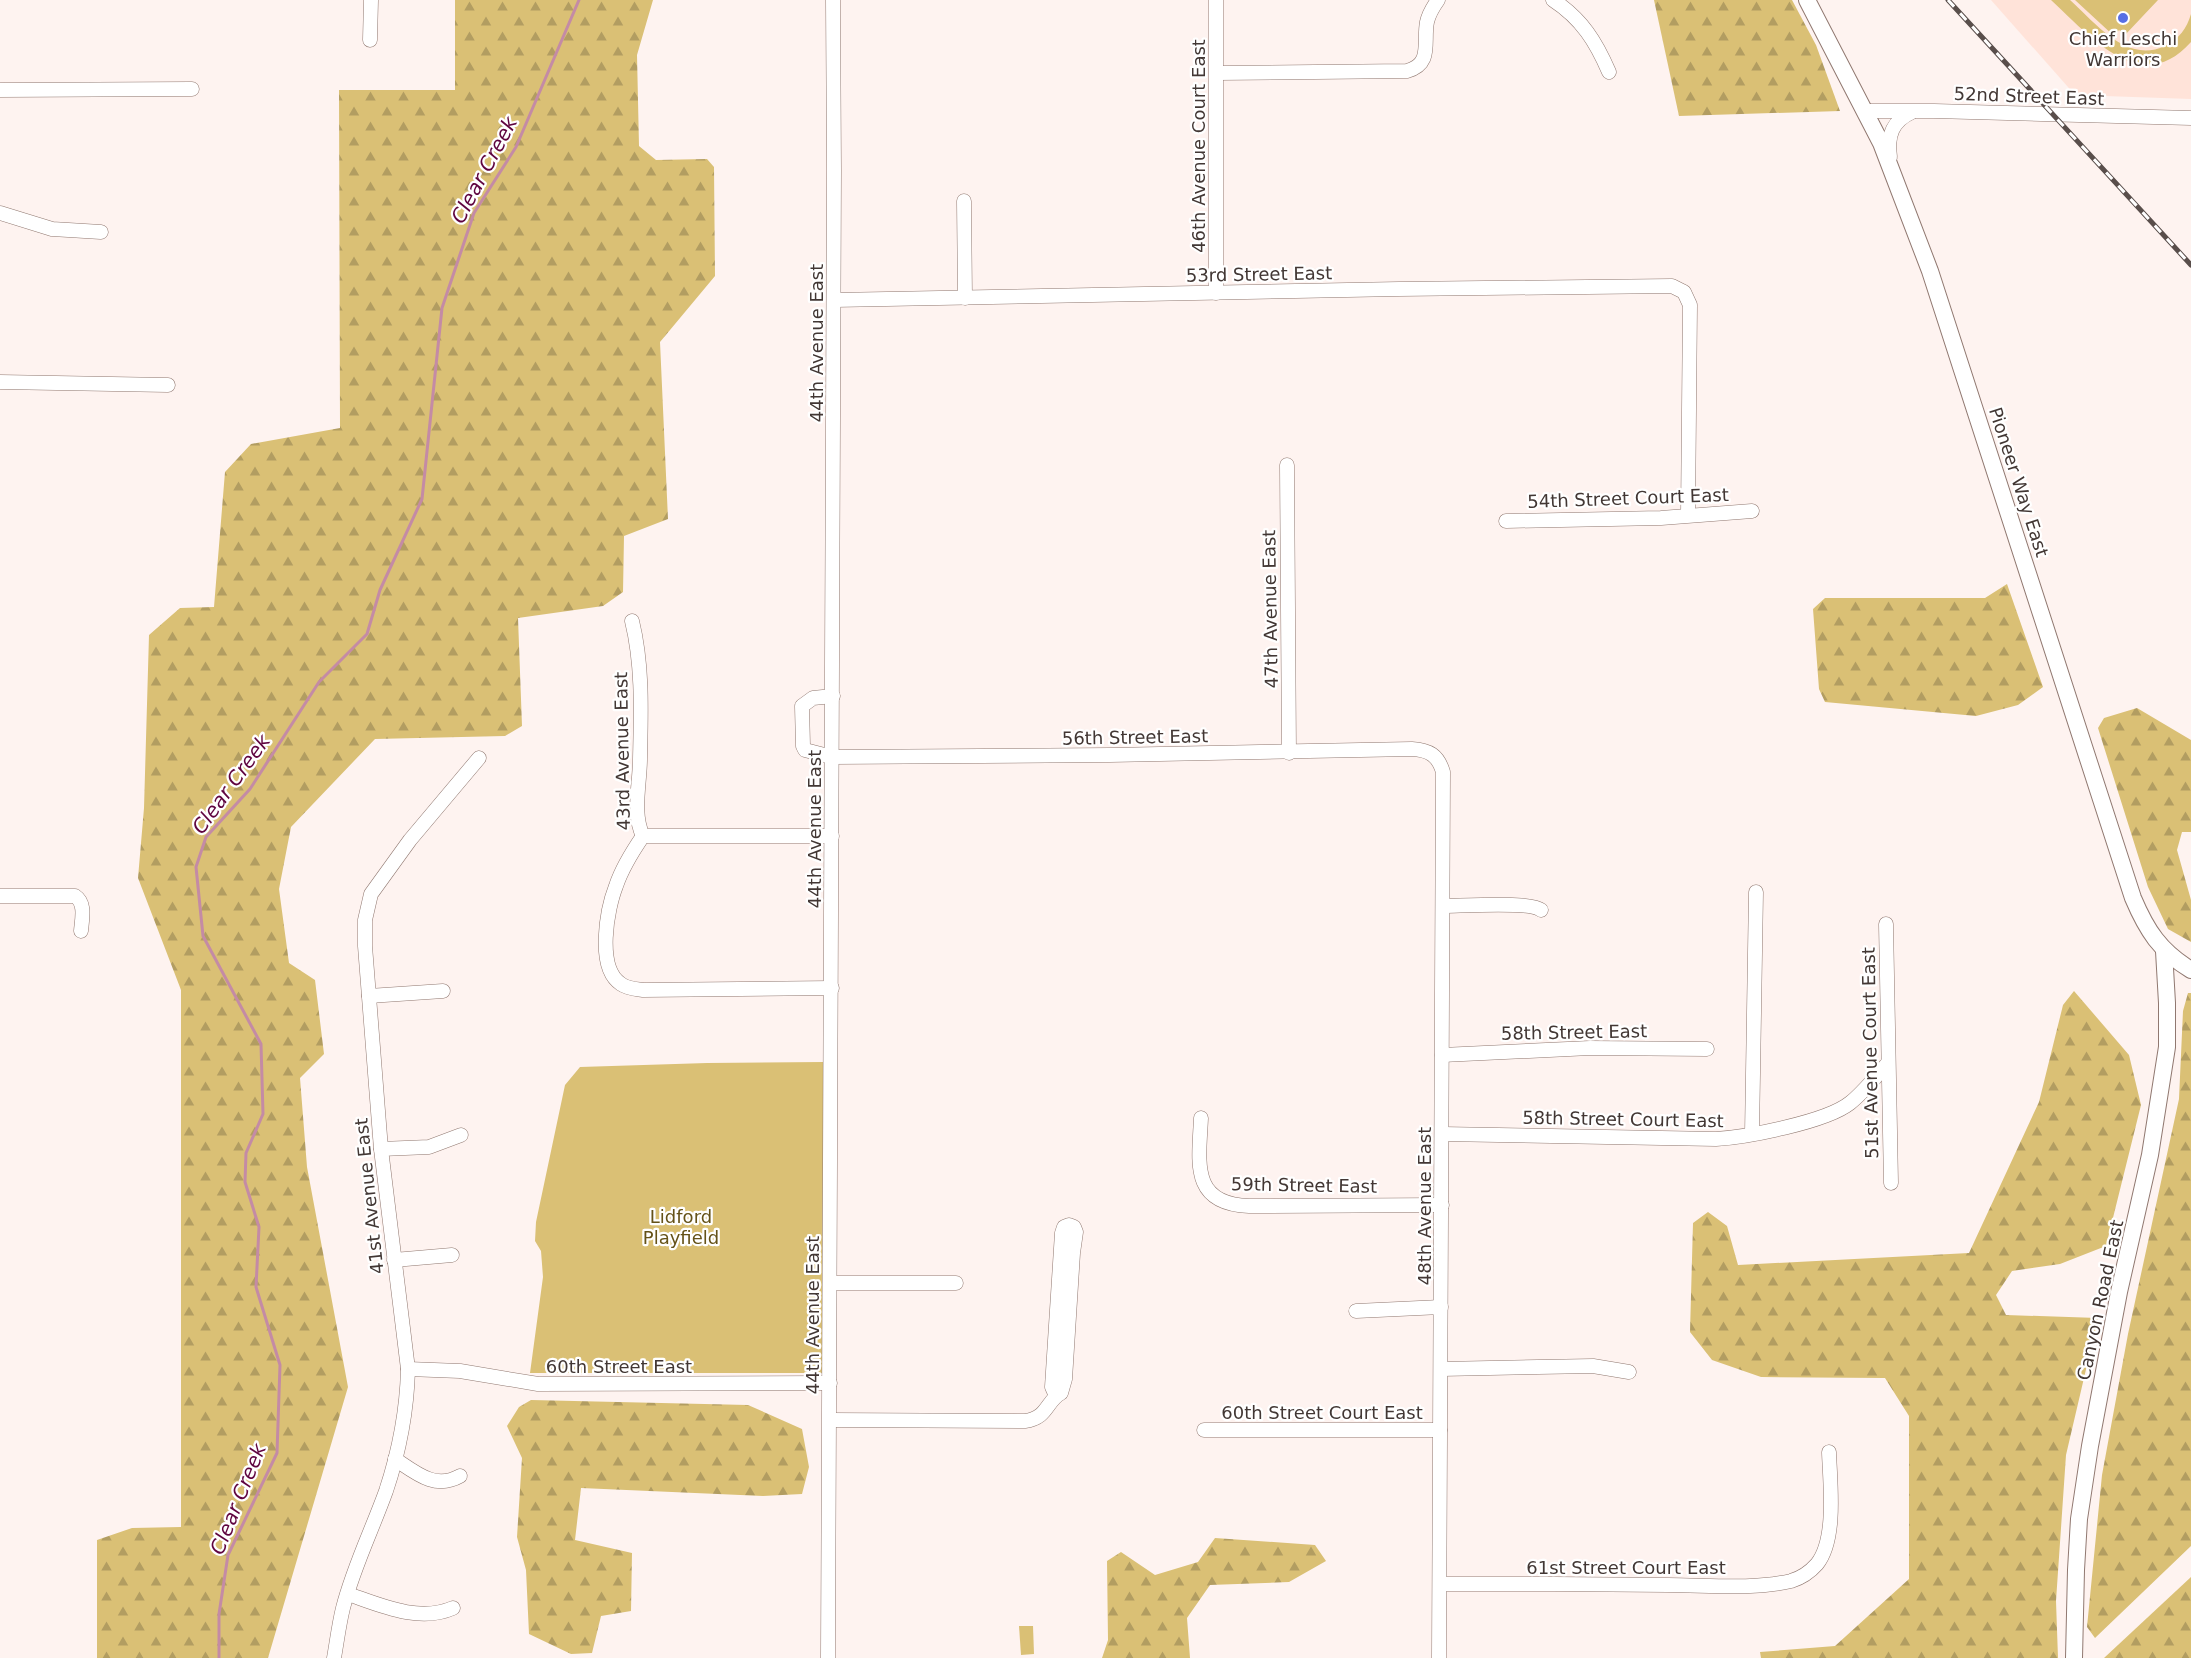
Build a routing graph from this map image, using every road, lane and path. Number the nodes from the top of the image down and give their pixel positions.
1 (371, 0) edge
2 (833, 0) edge
3 (1216, 0) edge
4 (1438, 0) edge
5 (1553, 0) edge
6 (1807, 0) edge
7 (370, 40) dead end
8 (1609, 72) dead end
9 (1217, 73) junction
10 (192, 89) dead end
11 (0, 90) edge
12 (1866, 111) junction
13 (1915, 111) junction
14 (2191, 118) edge
15 (1891, 165) junction
16 (964, 201) dead end
17 (0, 213) edge
18 (101, 232) dead end
19 (1216, 293) junction
20 (965, 298) junction
21 (834, 300) junction
22 (0, 382) edge
23 (168, 385) dead end
24 (1287, 465) dead end
25 (1752, 511) dead end
26 (1688, 515) junction
27 (1506, 521) dead end
28 (632, 621) dead end
29 (833, 696) junction
30 (1289, 753) junction
31 (832, 756) junction
32 (1435, 756) joint
33 (479, 758) dead end
34 (643, 836) junction
35 (832, 836) junction
36 (1756, 891) dead end
37 (0, 896) edge
38 (1443, 906) junction
39 (1541, 910) dead end
40 (1886, 924) dead end
41 (81, 931) dead end
42 (2164, 951) junction
43 (2191, 970) edge
44 (832, 988) junction
45 (443, 991) dead end
46 (369, 996) junction
47 (1707, 1049) dead end
48 (1442, 1055) junction
49 (1888, 1063) junction
50 (1201, 1118) dead end
51 (1442, 1134) junction
52 (1752, 1134) junction
53 (461, 1135) dead end
54 (381, 1149) junction
55 (1891, 1183) dead end
56 (1442, 1205) junction
57 (452, 1255) dead end
58 (394, 1260) junction
59 (830, 1282) junction
60 (956, 1283) dead end
61 (1441, 1307) junction
62 (1356, 1311) dead end
63 (408, 1369) junction
64 (1441, 1369) junction
65 (1629, 1372) dead end
66 (830, 1383) junction
67 (1056, 1396) junction
68 (830, 1420) junction
69 (1204, 1430) dead end
70 (1440, 1430) junction
71 (1829, 1452) dead end
72 (395, 1459) junction
73 (460, 1476) dead end
74 (1441, 1584) junction
75 (348, 1594) junction
76 (453, 1608) dead end
77 (334, 1658) edge
78 (828, 1658) edge
79 (1439, 1658) edge
80 (2074, 1658) edge

1 - 7 street
2 - 21 street, 44th Avenue East
3 - 9 street, 46th Avenue Court East
4 - 9 street
5 - 8 street
6 - 12 main road, Pioneer Way East
9 - 19 street, 46th Avenue Court East
10 - 11 street
12 - 13 street, 52nd Street East
12 - 15 main road, Pioneer Way East
13 - 14 street, 52nd Street East
13 - 15 street
15 - 42 main road, Pioneer Way East
16 - 20 street
17 - 18 street
19 - 20 street, 53rd Street East
19 - 26 street, 53rd Street East
20 - 21 street, 53rd Street East
21 - 29 street, 44th Avenue East
22 - 23 street
24 - 30 street, 47th Avenue East
25 - 26 street, 54th Street Court East
26 - 27 street, 54th Street Court East
28 - 34 street, 43rd Avenue East
29 - 31 street, 44th Avenue East
29 - 31 street, 56th Street East
30 - 31 street, 56th Street East
30 - 32 street, 56th Street East
31 - 35 street, 44th Avenue East
32 - 38 street, 48th Avenue East
33 - 46 street, 41st Avenue East
34 - 35 street
34 - 44 street, 43rd Avenue East
35 - 44 street, 44th Avenue East
36 - 52 street
37 - 41 street
38 - 39 street
38 - 48 street, 48th Avenue East
40 - 49 street, 51st Avenue Court East
42 - 43 main road, Pioneer Way East
42 - 80 main road, Canyon Road East
44 - 59 street, 44th Avenue East
45 - 46 street
46 - 54 street, 41st Avenue East
47 - 48 street, 58th Street East
48 - 51 street, 48th Avenue East
49 - 52 street, 58th Street Court East
49 - 55 street, 51st Avenue Court East
50 - 56 street, 59th Street East
51 - 52 street, 58th Street Court East
51 - 56 street, 48th Avenue East
53 - 54 street
54 - 58 street, 41st Avenue East
56 - 61 street, 48th Avenue East
57 - 58 street
58 - 63 street, 41st Avenue East
59 - 60 street
59 - 66 street, 44th Avenue East
61 - 62 street
61 - 64 street, 48th Avenue East
63 - 66 street, 60th Street East
63 - 72 street, 41st Avenue East
64 - 65 street
64 - 70 street, 48th Avenue East
66 - 68 street, 44th Avenue East
67 - 67 street
67 - 68 street
68 - 78 street, 44th Avenue East
69 - 70 street, 60th Street Court East
70 - 74 street, 48th Avenue East
71 - 74 street, 61st Street Court East
72 - 73 street
72 - 75 street, 41st Avenue East
74 - 79 street, 48th Avenue East
75 - 76 street
75 - 77 street, 41st Avenue East

